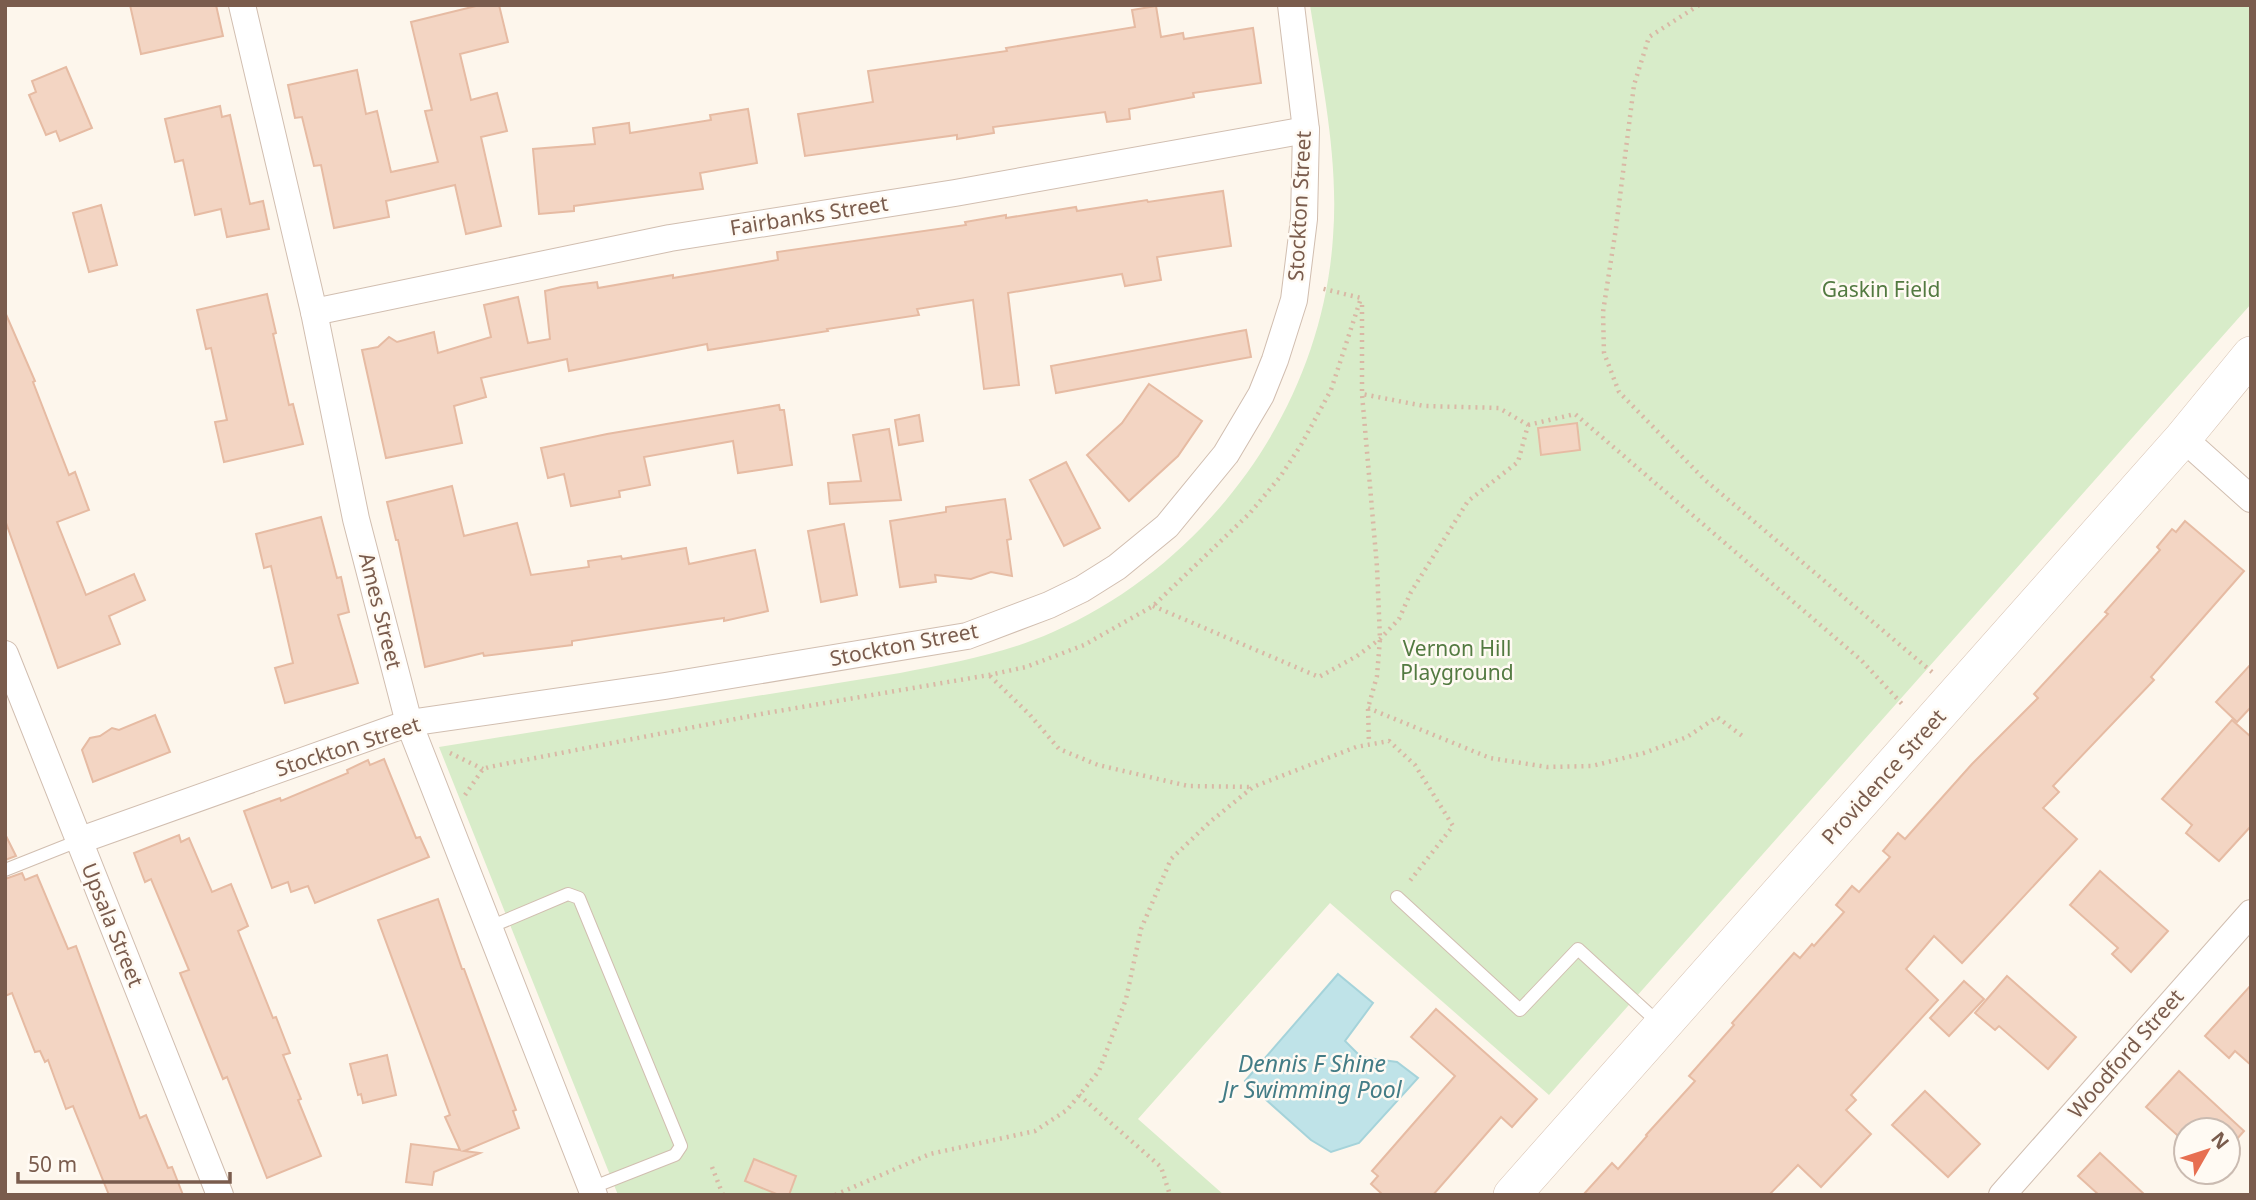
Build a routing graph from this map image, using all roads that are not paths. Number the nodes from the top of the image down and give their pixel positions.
1 (242, 5) edge
2 (1292, 5) edge
3 (1306, 130) junction
4 (314, 312) junction
5 (2251, 355) edge
6 (2183, 438) junction
7 (2251, 499) edge
8 (6, 656) edge
9 (409, 723) junction
10 (78, 841) junction
11 (5, 870) edge
12 (1397, 897) road end
13 (2251, 913) edge
14 (490, 927) junction
15 (1661, 1025) junction
16 (592, 1192) edge
17 (220, 1195) edge
18 (1512, 1195) edge
19 (2002, 1195) edge

1 - 4 street, Ames Street
2 - 3 street, Stockton Street
3 - 4 street, Fairbanks Street
3 - 9 street, Stockton Street
4 - 9 street, Ames Street
5 - 6 main road, Providence Street
6 - 7 street
6 - 15 main road, Providence Street
8 - 10 street, Upsala Street
9 - 10 street, Stockton Street
9 - 14 street, Ames Street
10 - 11 lane
10 - 17 street, Upsala Street
12 - 15 lane
13 - 19 street, Woodford Street
14 - 16 street, Ames Street
14 - 16 lane
15 - 18 main road, Providence Street

